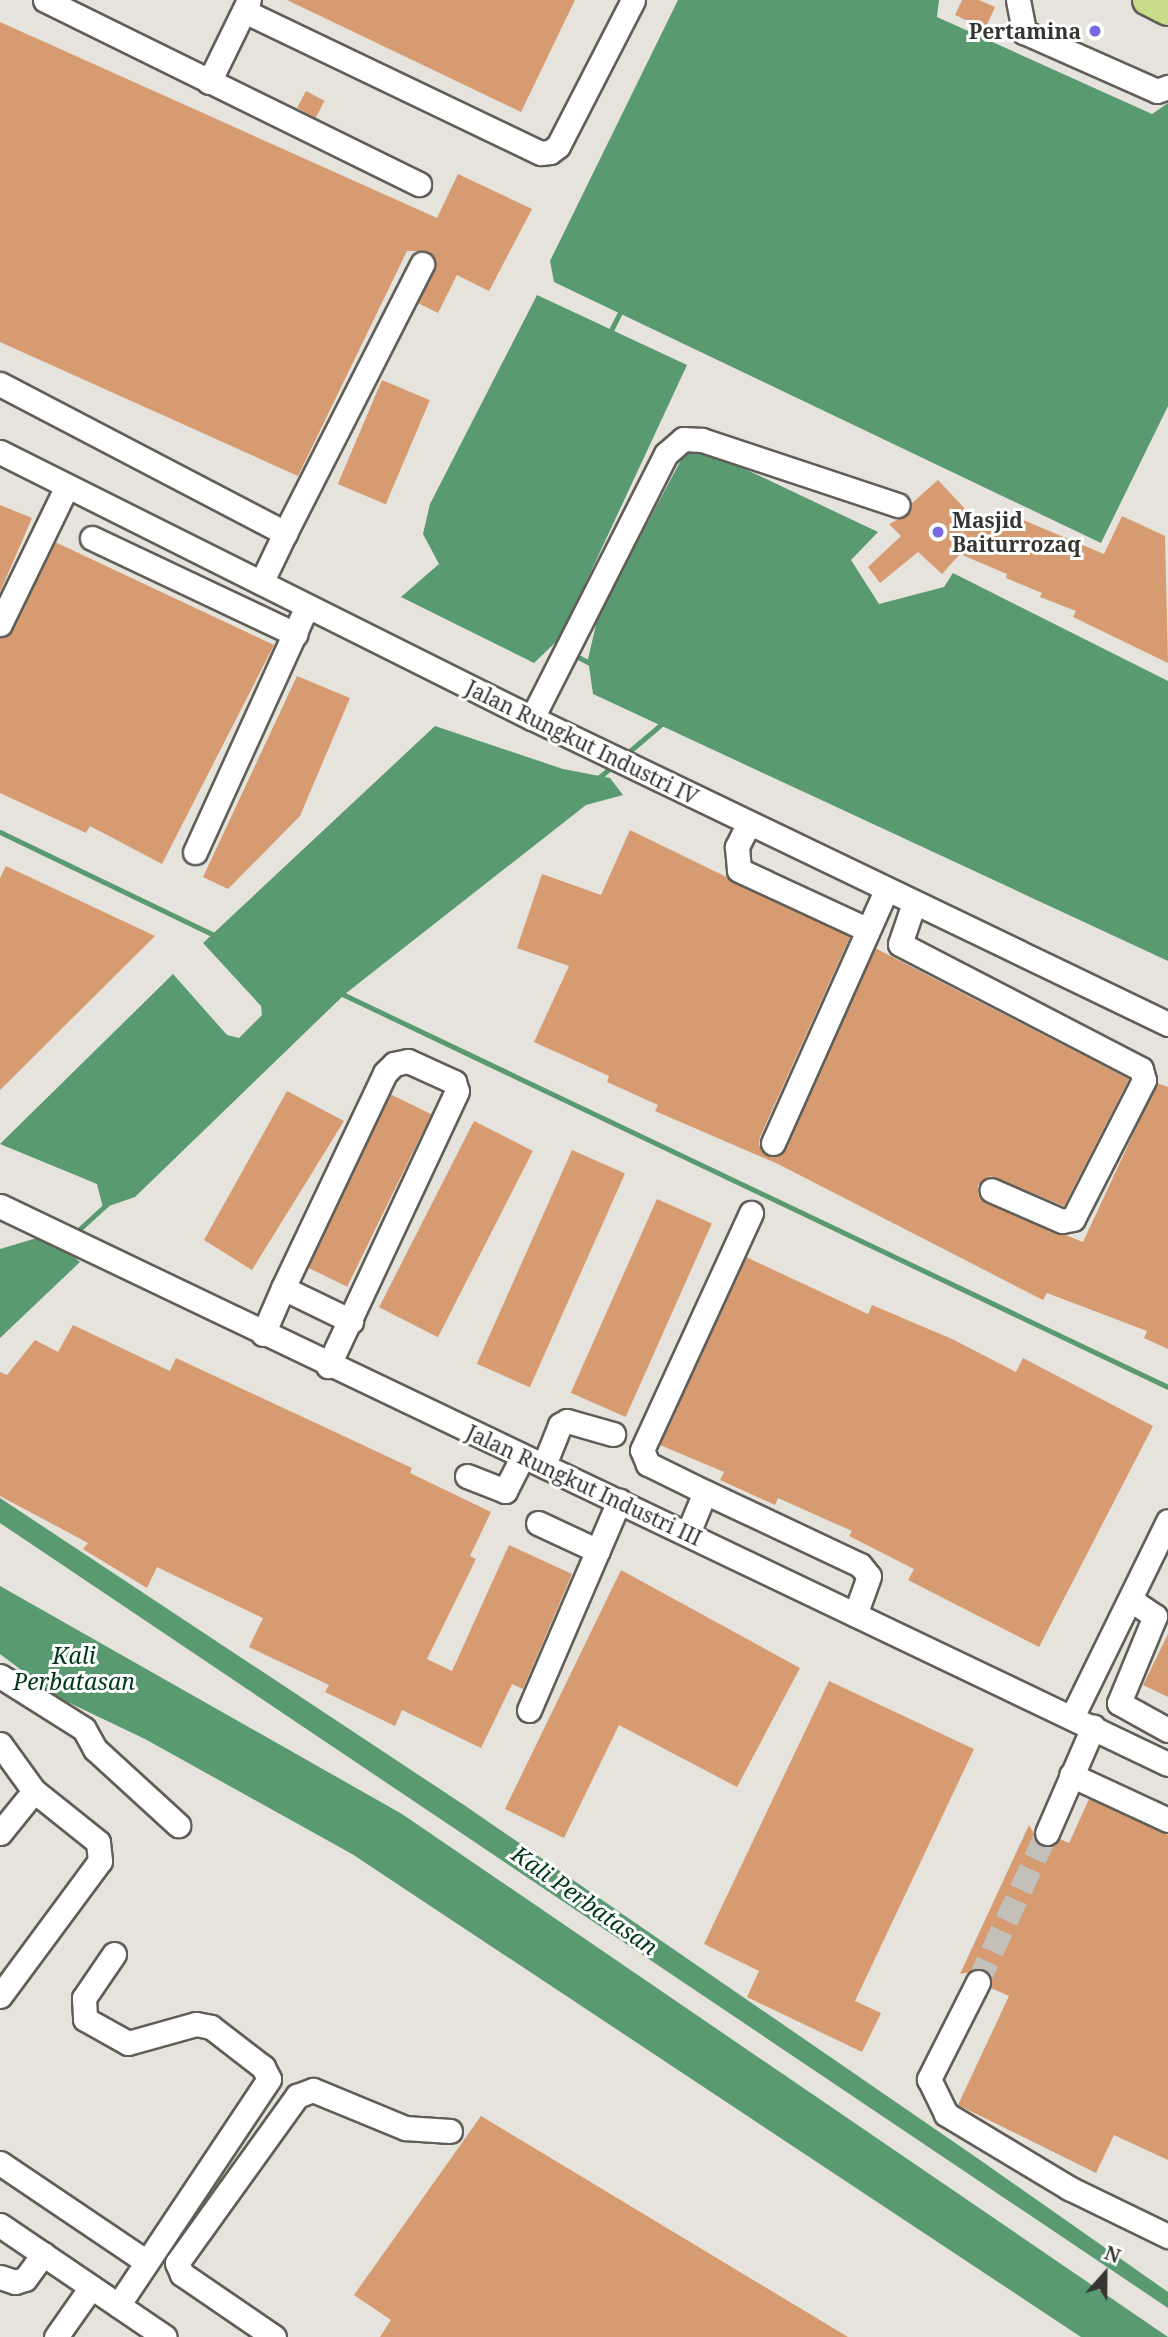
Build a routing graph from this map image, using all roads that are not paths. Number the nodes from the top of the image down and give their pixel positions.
1 (45, 0) edge
2 (633, 0) edge
3 (1018, 0) edge
4 (1148, 0) edge
5 (1168, 10) edge
6 (244, 11) edge
7 (209, 82) junction
8 (1168, 87) edge
9 (419, 184) dead end
10 (422, 264) dead end
11 (0, 384) edge
12 (0, 452) edge
13 (67, 486) junction
14 (897, 505) dead end
15 (285, 533) junction
16 (92, 538) dead end
17 (261, 583) junction
18 (307, 606) junction
19 (0, 624) edge
20 (295, 634) junction
21 (532, 718) junction
22 (749, 823) junction
23 (195, 852) dead end
24 (886, 890) junction
25 (914, 903) junction
26 (868, 930) junction
27 (1168, 1024) edge
28 (773, 1143) dead end
29 (991, 1190) dead end
30 (0, 1206) edge
31 (751, 1213) dead end
32 (283, 1288) junction
33 (351, 1321) junction
34 (263, 1334) junction
35 (328, 1366) junction
36 (613, 1434) dead end
37 (533, 1460) junction
38 (467, 1476) dead end
39 (705, 1492) junction
40 (619, 1501) junction
41 (1168, 1521) edge
42 (538, 1523) dead end
43 (688, 1533) junction
44 (598, 1551) junction
45 (1131, 1600) junction
46 (855, 1615) junction
47 (0, 1676) edge
48 (529, 1710) dead end
49 (1072, 1717) junction
50 (1093, 1727) junction
51 (1168, 1730) edge
52 (0, 1744) edge
53 (1168, 1764) edge
54 (1072, 1775) junction
55 (34, 1791) junction
56 (1168, 1821) edge
57 (178, 1825) dead end
58 (0, 1833) edge
59 (1047, 1833) tunnel mouth
60 (114, 1954) dead end
61 (978, 1982) tunnel mouth
62 (0, 1996) edge
63 (450, 2131) dead end
64 (0, 2163) edge
65 (0, 2225) edge
66 (1168, 2236) edge
67 (43, 2254) junction
68 (147, 2262) junction
69 (0, 2277) edge
70 (91, 2287) junction
71 (118, 2305) junction
72 (56, 2337) edge
73 (165, 2337) edge
74 (274, 2337) edge

1 - 7 street
2 - 6 street
3 - 8 street
4 - 5 main road
6 - 7 street
7 - 9 street
10 - 15 street
11 - 15 street
12 - 13 street, Jalan Rungkut Industri IV
13 - 17 street, Jalan Rungkut Industri IV
13 - 19 street
14 - 21 street
15 - 17 street
16 - 20 street
17 - 18 street, Jalan Rungkut Industri IV
18 - 20 street
18 - 21 street, Jalan Rungkut Industri IV
20 - 23 street
21 - 22 street, Jalan Rungkut Industri IV
22 - 24 street, Jalan Rungkut Industri IV
22 - 26 street
24 - 25 street, Jalan Rungkut Industri IV
24 - 26 street
25 - 27 street, Jalan Rungkut Industri IV
25 - 29 street
26 - 28 street
30 - 34 street, Jalan Rungkut Industri III
31 - 39 street
32 - 33 street
32 - 33 street
32 - 34 street
33 - 35 street
34 - 35 street, Jalan Rungkut Industri III
35 - 37 street, Jalan Rungkut Industri III
36 - 37 street
37 - 38 street
37 - 40 street, Jalan Rungkut Industri III
39 - 43 street
39 - 46 street
40 - 43 street, Jalan Rungkut Industri III
40 - 44 street
41 - 45 street
42 - 44 street
43 - 46 street, Jalan Rungkut Industri III
44 - 48 street
45 - 49 street
45 - 51 street
46 - 49 street, Jalan Rungkut Industri III
47 - 57 street
49 - 50 street, Jalan Rungkut Industri III
50 - 53 street, Jalan Rungkut Industri III
50 - 54 street
52 - 55 street
54 - 56 street
54 - 59 street
55 - 58 street
55 - 62 street
60 - 68 street
61 - 66 street
63 - 74 street
64 - 68 street
65 - 67 street
67 - 69 street
67 - 70 street
68 - 71 street
70 - 71 street
70 - 72 street
71 - 73 street

